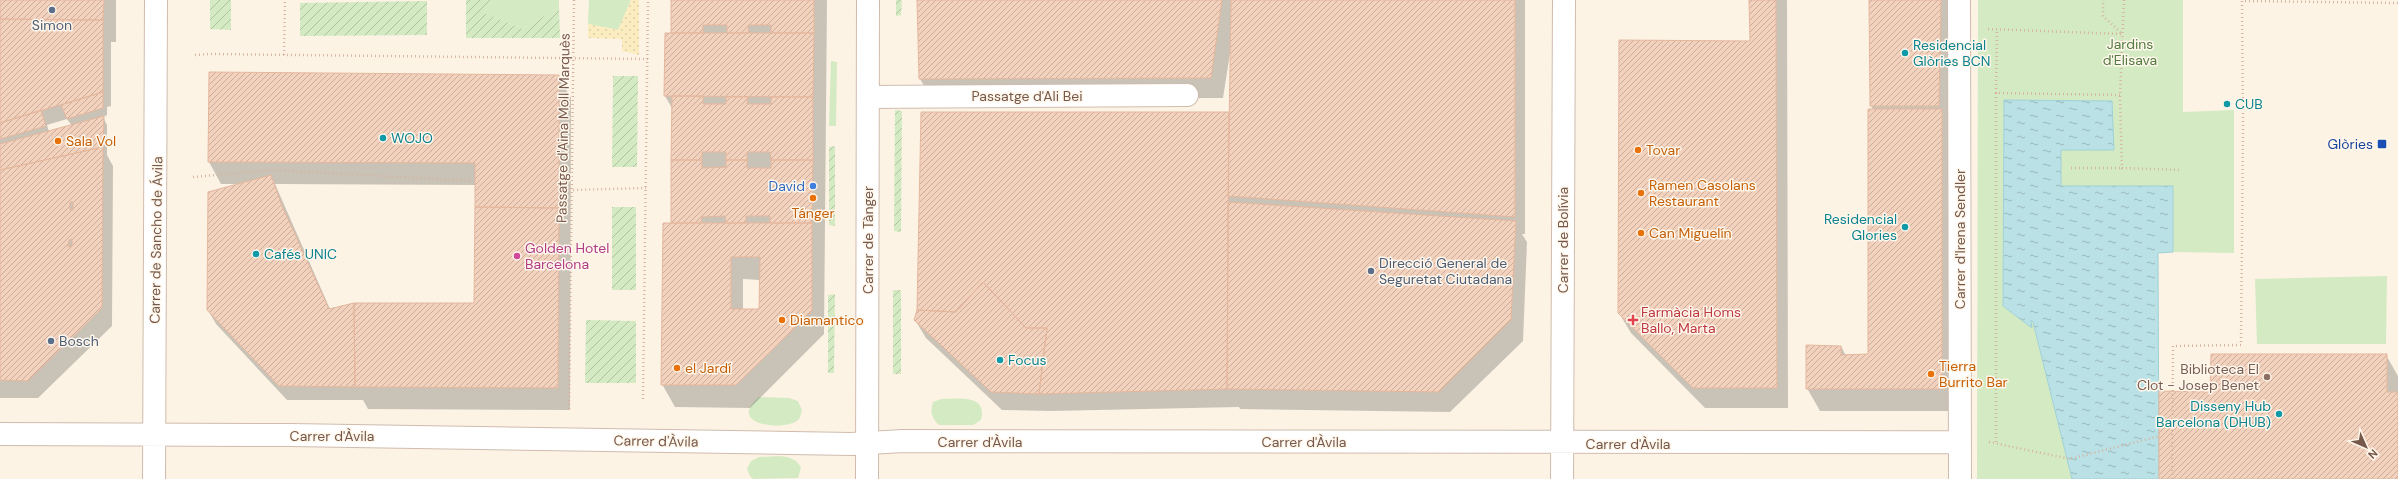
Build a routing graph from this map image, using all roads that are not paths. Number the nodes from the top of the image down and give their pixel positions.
1 (156, 0) edge
2 (868, 0) edge
3 (1564, 0) edge
4 (1959, 0) edge
5 (1187, 94) dead end
6 (868, 97) junction
7 (0, 434) edge
8 (155, 435) junction
9 (1960, 442) junction
10 (867, 443) junction
11 (1562, 444) junction
12 (154, 479) edge
13 (866, 479) edge
14 (1562, 479) edge
15 (1960, 479) edge

1 - 8 street, Carrer de Sancho de Ávila
2 - 6 street, Carrer de Tànger
3 - 11 street, Carrer de Bolívia
4 - 9 street, Carrer d'Irena Sendler
5 - 6 street, Passatge d'Ali Bei
6 - 10 street, Carrer de Tànger
7 - 8 street, Carrer d'Àvila
8 - 10 street, Carrer d'Àvila
8 - 12 street, Carrer de Sancho de Ávila
9 - 11 street, Carrer d'Àvila
9 - 15 street, Carrer d'Irena Sendler
10 - 11 street, Carrer d'Àvila
10 - 13 street, Carrer de Tànger
11 - 14 street, Carrer de Bolívia

